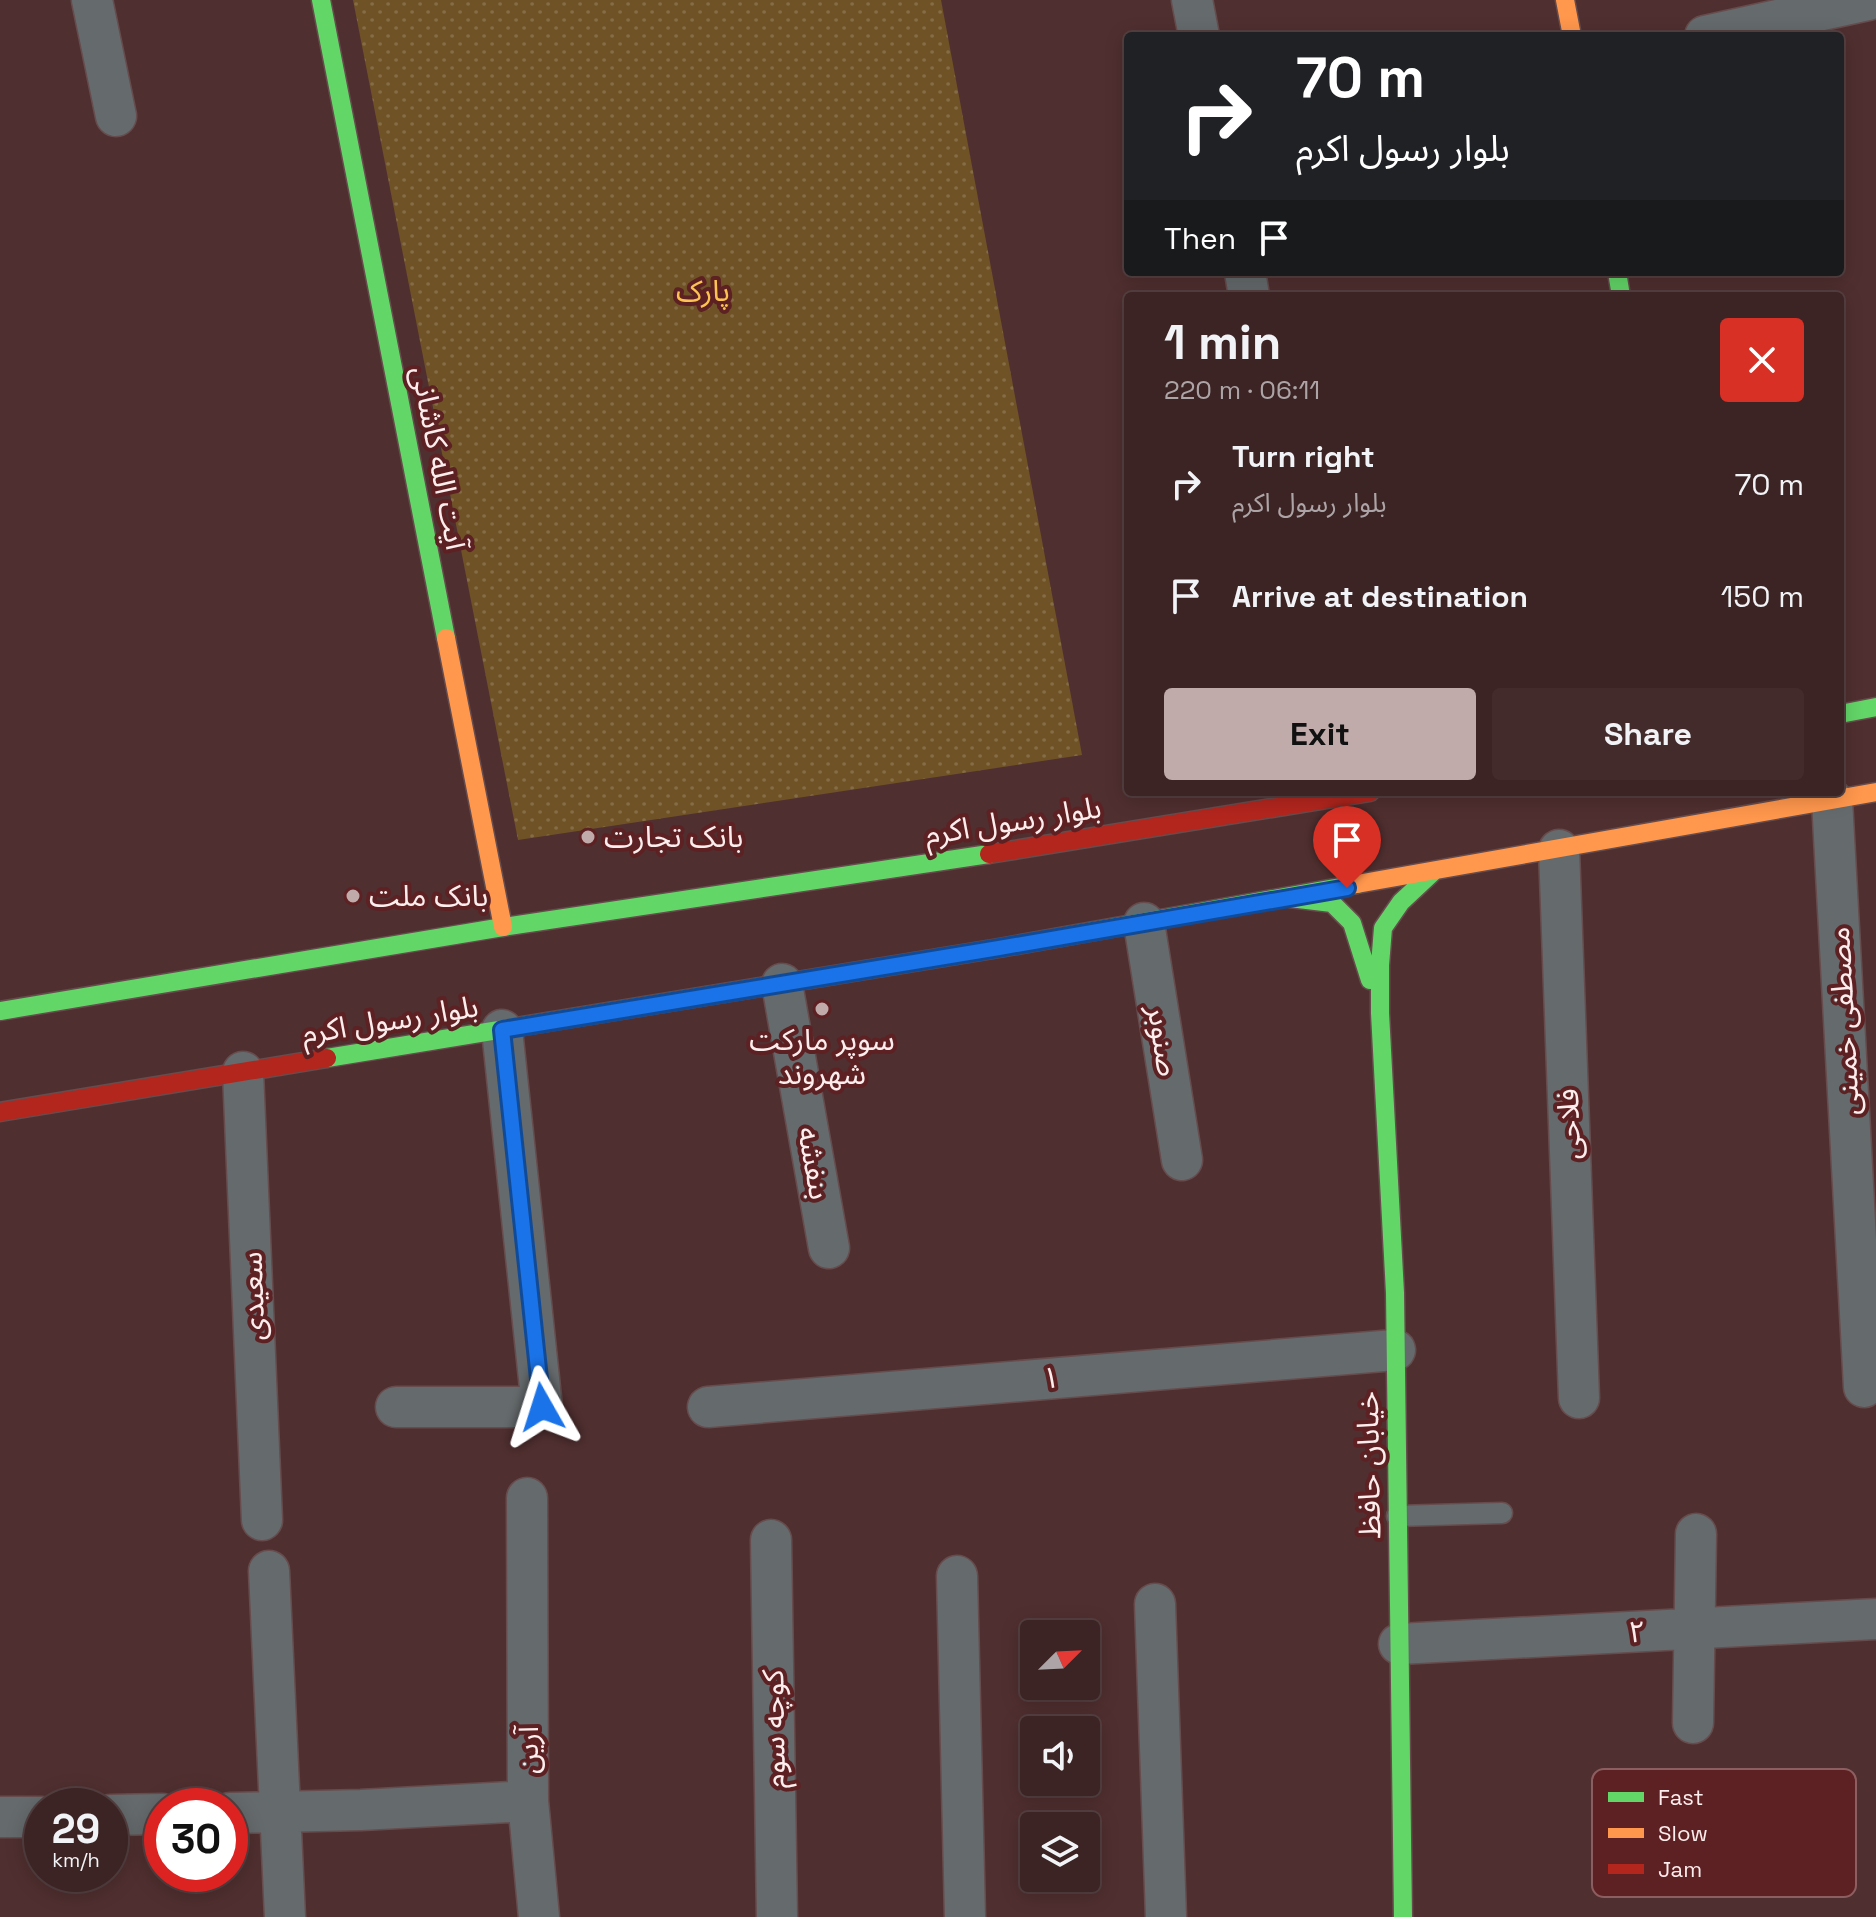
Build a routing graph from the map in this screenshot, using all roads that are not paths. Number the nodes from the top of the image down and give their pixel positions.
1 (92, 0) edge
2 (321, 0) edge
3 (1192, 0) edge
4 (1565, 0) edge
5 (1868, 0) edge
6 (1198, 32) edge
7 (1571, 32) edge
8 (1723, 32) edge
9 (116, 116) dead end
10 (1876, 707) edge
11 (1844, 713) edge
12 (1876, 792) edge
13 (1337, 796) edge
14 (1832, 800) junction
15 (1559, 850) junction
16 (1432, 873) junction
17 (1290, 898) junction
18 (1144, 923) junction
19 (503, 927) junction
20 (782, 984) junction
21 (0, 1011) edge
22 (1380, 1013) junction
23 (502, 1030) junction
24 (243, 1072) junction
25 (0, 1112) edge
26 (1182, 1160) dead end
27 (829, 1248) dead end
28 (1395, 1350) junction
29 (1864, 1387) dead end
30 (1579, 1398) dead end
31 (396, 1407) dead end
32 (708, 1407) dead end
33 (527, 1498) dead end
34 (1502, 1513) dead end
35 (1397, 1516) junction
36 (262, 1520) dead end
37 (1696, 1534) dead end
38 (771, 1540) dead end
39 (269, 1571) dead end
40 (957, 1576) dead end
41 (1155, 1604) dead end
42 (1876, 1619) edge
43 (1695, 1628) junction
44 (1399, 1644) junction
45 (1693, 1723) dead end
46 (528, 1801) junction
47 (280, 1811) junction
48 (248, 1812) edge
49 (0, 1817) edge
50 (24, 1817) edge
51 (285, 1917) edge
52 (539, 1917) edge
53 (777, 1917) edge
54 (965, 1917) edge
55 (1166, 1917) edge
56 (1403, 1917) edge

1 - 9 street
2 - 19 main road, آیت الله کاشانی
3 - 6 street
4 - 7 main road
5 - 8 street
10 - 11 main road
12 - 14 main road, بلوار رسول اکرم
13 - 19 main road, بلوار رسول اکرم
14 - 15 main road, بلوار رسول اکرم
14 - 29 street, مصطفی خمینی
15 - 16 main road, بلوار رسول اکرم
15 - 30 street, فلاحی
16 - 17 main road, بلوار رسول اکرم
16 - 22 main road
17 - 18 main road, بلوار رسول اکرم
17 - 22 main road
18 - 20 main road, بلوار رسول اکرم
18 - 26 street, صنوبر
19 - 21 main road, بلوار رسول اکرم
20 - 23 main road, بلوار رسول اکرم
20 - 27 street, بنفشه
22 - 28 main road, خیابان حافظ
23 - 24 main road, بلوار رسول اکرم
23 - 31 street
24 - 25 main road, بلوار رسول اکرم
24 - 36 street, سعیدی
28 - 32 street, ۱
28 - 35 main road, خیابان حافظ
33 - 46 street, آرین
34 - 35 lane
35 - 44 main road, خیابان حافظ
37 - 43 street
38 - 53 street, کوچه سوم
39 - 47 street
40 - 54 street
41 - 55 street
42 - 43 street, ۲
43 - 44 street, ۲
43 - 45 street
44 - 56 main road, خیابان حافظ
46 - 47 street, آرین
46 - 52 street
47 - 48 street, آرین
47 - 51 street
49 - 50 street

